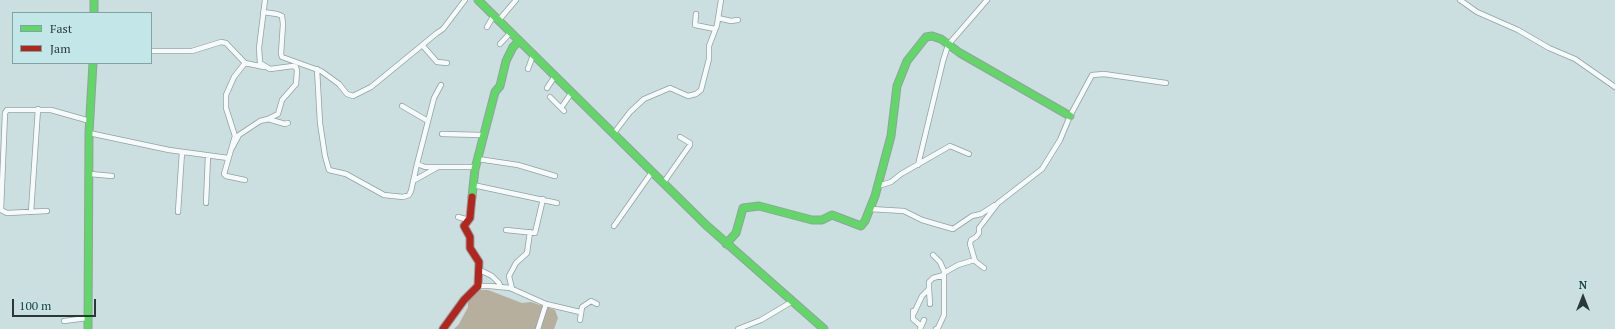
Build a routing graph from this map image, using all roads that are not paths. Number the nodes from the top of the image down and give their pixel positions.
1 (94, 0) edge
2 (265, 0) edge
3 (465, 0) edge
4 (478, 0) edge
5 (516, 0) edge
6 (721, 0) edge
7 (987, 0) edge
8 (1460, 0) edge
9 (94, 12) edge
10 (263, 12) junction
11 (696, 14) dead end
12 (496, 17) junction
13 (718, 18) junction
14 (738, 20) dead end
15 (487, 27) dead end
16 (715, 30) junction
17 (511, 32) junction
18 (520, 41) junction
19 (500, 44) dead end
20 (948, 45) junction
21 (422, 46) junction
22 (152, 52) edge
23 (533, 54) junction
24 (245, 63) junction
25 (447, 63) dead end
26 (92, 64) edge
27 (264, 67) junction
28 (316, 69) junction
29 (528, 69) dead end
30 (555, 76) junction
31 (1166, 83) dead end
32 (441, 85) dead end
33 (1615, 86) edge
34 (547, 88) dead end
35 (572, 92) junction
36 (550, 97) dead end
37 (402, 106) dead end
38 (38, 109) junction
39 (1070, 116) junction
40 (266, 120) junction
41 (90, 121) junction
42 (428, 121) junction
43 (288, 123) dead end
44 (614, 132) junction
45 (89, 133) junction
46 (442, 134) dead end
47 (482, 135) junction
48 (680, 137) dead end
49 (231, 149) junction
50 (182, 152) junction
51 (968, 154) dead end
52 (208, 156) junction
53 (228, 158) junction
54 (478, 159) junction
55 (417, 164) junction
56 (918, 165) junction
57 (438, 167) junction
58 (476, 168) junction
59 (652, 172) junction
60 (90, 174) junction
61 (112, 176) dead end
62 (555, 176) dead end
63 (245, 180) dead end
64 (413, 181) junction
65 (664, 182) junction
66 (473, 185) junction
67 (878, 186) junction
68 (543, 199) junction
69 (557, 203) dead end
70 (998, 203) junction
71 (206, 204) dead end
72 (870, 209) junction
73 (47, 211) dead end
74 (31, 212) junction
75 (178, 212) dead end
76 (458, 217) dead end
77 (469, 220) junction
78 (614, 226) dead end
79 (506, 230) dead end
80 (530, 232) junction
81 (726, 244) junction
82 (933, 255) dead end
83 (975, 261) junction
84 (984, 268) dead end
85 (480, 270) junction
86 (944, 274) junction
87 (478, 286) junction
88 (500, 286) junction
89 (512, 289) junction
90 (929, 289) junction
91 (793, 301) junction
92 (546, 304) junction
93 (598, 304) dead end
94 (930, 304) dead end
95 (580, 312) junction
96 (87, 318) junction
97 (580, 320) dead end
98 (924, 320) dead end
99 (64, 321) dead end
100 (920, 328) edge
101 (88, 329) edge
102 (443, 329) edge
103 (538, 329) edge
104 (738, 329) edge
105 (824, 329) edge
106 (936, 329) edge

1 - 9 street
2 - 10 street
3 - 21 street
4 - 12 street
5 - 12 street
6 - 13 street
7 - 20 street
8 - 33 street
10 - 27 street
10 - 28 street
11 - 16 street
12 - 15 street
12 - 17 street
13 - 14 street
13 - 16 street
16 - 44 street
17 - 18 street
17 - 19 street
18 - 23 street
18 - 47 street
20 - 39 street
20 - 56 street
20 - 67 street
21 - 25 street
21 - 28 street
22 - 24 street
23 - 29 street
23 - 30 street
24 - 27 street
24 - 49 street
26 - 41 street
27 - 40 street
28 - 64 street
30 - 34 street
30 - 35 street
31 - 39 street
32 - 42 street
35 - 36 street
35 - 44 street
37 - 42 street
38 - 41 street
38 - 74 street
38 - 74 street
39 - 70 street
40 - 43 street
40 - 49 street
41 - 45 street
42 - 55 street
44 - 59 street
45 - 50 street
45 - 60 street
46 - 47 street
47 - 54 street
48 - 65 street
49 - 53 street
50 - 52 street
50 - 75 street
51 - 56 street
52 - 53 street
52 - 71 street
53 - 63 street
54 - 58 street
54 - 62 street
55 - 57 street
55 - 64 street
56 - 67 street
57 - 58 street
57 - 64 street
58 - 66 street
59 - 65 street
59 - 78 street
60 - 61 street
60 - 96 street
65 - 81 street
66 - 68 street
66 - 77 street
67 - 72 street
68 - 69 street
68 - 80 street
70 - 72 street
70 - 83 street
72 - 81 street
73 - 74 street
76 - 77 street
77 - 85 street
79 - 80 street
80 - 89 street
81 - 91 street
82 - 86 street
83 - 84 street
83 - 86 street
85 - 87 street
85 - 88 street
86 - 90 street
86 - 106 street
87 - 88 street
87 - 102 street
88 - 89 street
89 - 92 street
90 - 94 street
90 - 100 street
91 - 104 street
91 - 105 street
92 - 95 street
92 - 103 street
93 - 95 street
95 - 97 street
96 - 99 street
96 - 101 street
98 - 100 street

